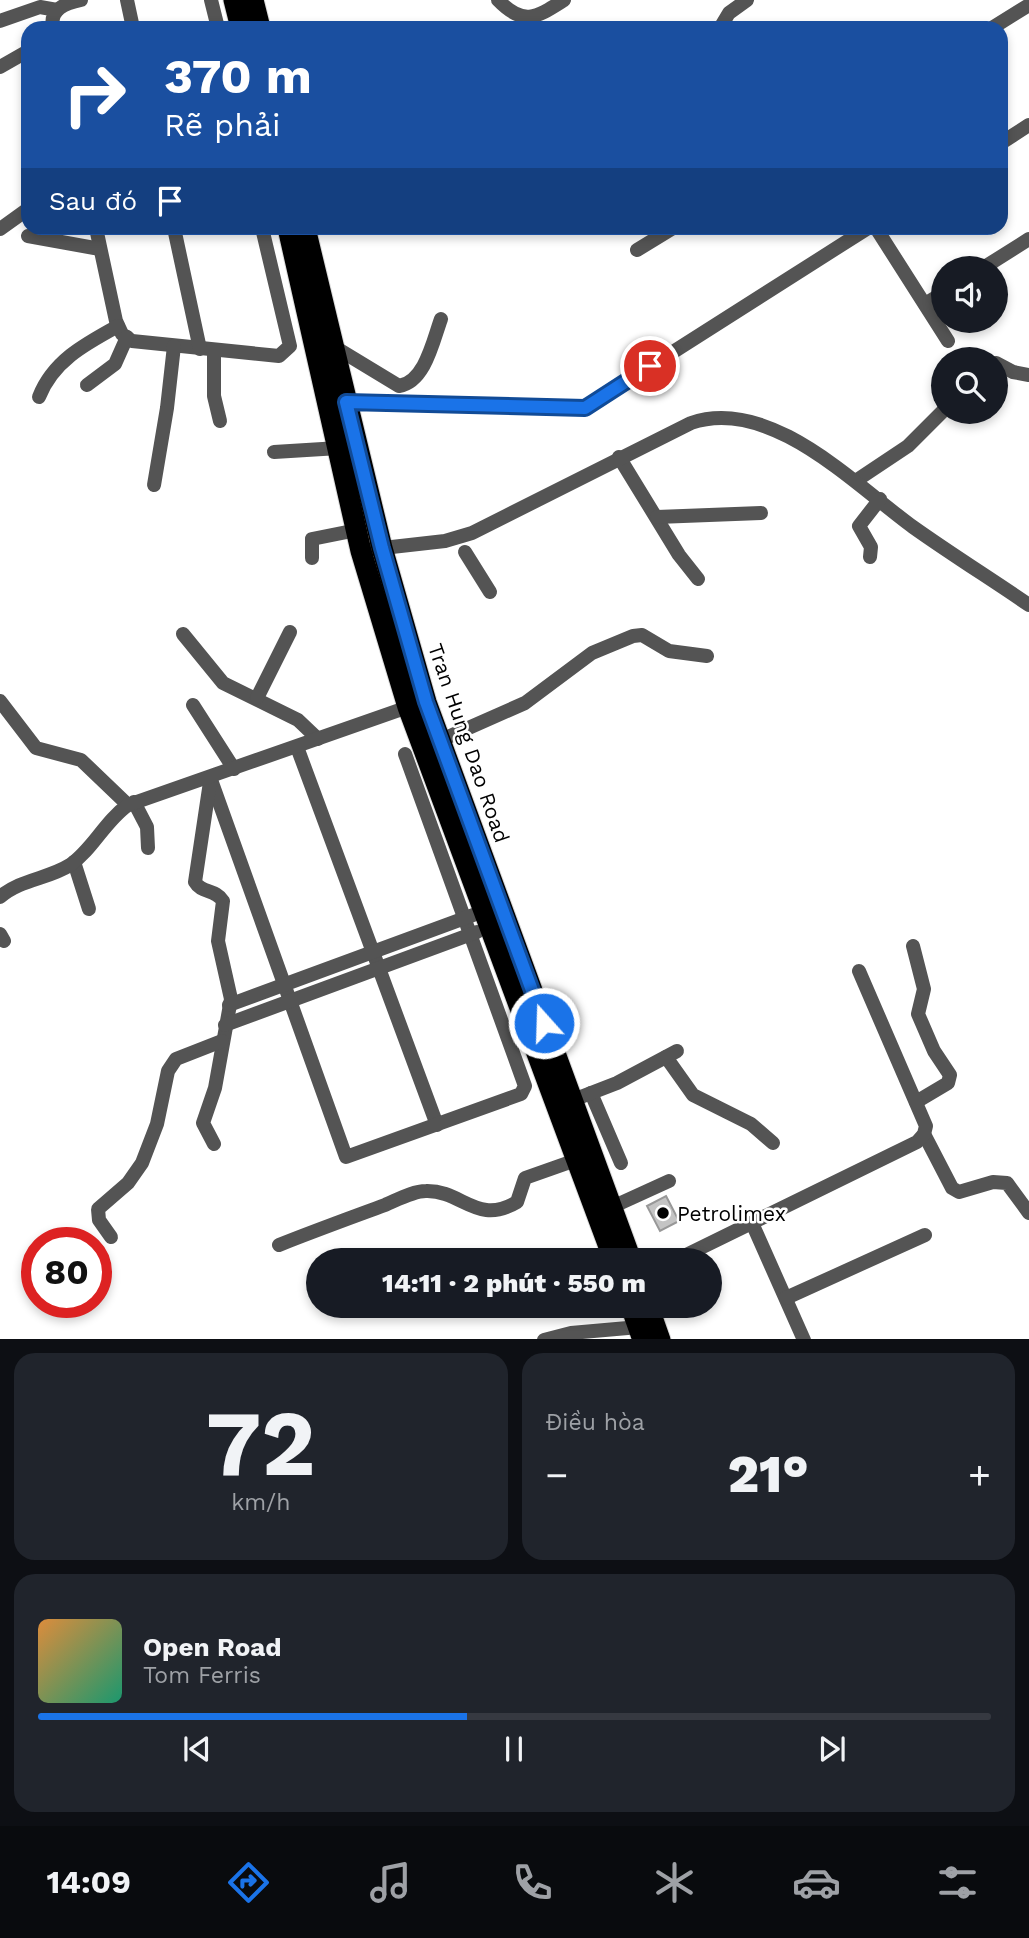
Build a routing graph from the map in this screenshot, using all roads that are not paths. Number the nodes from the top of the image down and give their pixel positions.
1 (81, 0) edge
2 (127, 0) edge
3 (211, 0) edge
4 (234, 0) edge
5 (253, 0) edge
6 (498, 0) edge
7 (565, 0) edge
8 (747, 0) edge
9 (1026, 6) edge
10 (0, 21) edge
11 (51, 21) edge
12 (53, 21) edge
13 (132, 21) edge
14 (216, 21) edge
15 (239, 21) edge
16 (258, 21) edge
17 (729, 21) edge
18 (1003, 21) edge
19 (21, 55) edge
20 (0, 67) edge
21 (1029, 125) edge
22 (1008, 138) edge
23 (21, 214) edge
24 (0, 229) edge
25 (97, 235) edge
26 (176, 235) edge
27 (264, 235) edge
28 (290, 235) edge
29 (307, 235) edge
30 (662, 235) edge
31 (857, 235) edge
32 (881, 235) edge
33 (28, 236) dead end
34 (1029, 239) edge
35 (100, 249) junction
36 (637, 250) dead end
37 (1002, 256) edge
38 (931, 300) edge
39 (925, 304) junction
40 (442, 319) dead end
41 (122, 331) junction
42 (948, 341) dead end
43 (174, 345) junction
44 (333, 346) junction
45 (207, 349) junction
46 (1008, 369) edge
47 (1029, 375) edge
48 (87, 385) dead end
49 (38, 397) dead end
50 (346, 402) junction
51 (220, 421) dead end
52 (931, 423) edge
53 (339, 448) junction
54 (274, 452) dead end
55 (619, 457) junction
56 (857, 480) junction
57 (154, 485) dead end
58 (880, 499) junction
59 (761, 513) dead end
60 (657, 517) junction
61 (367, 543) junction
62 (462, 545) junction
63 (870, 557) dead end
64 (312, 558) dead end
65 (698, 579) dead end
66 (490, 592) dead end
67 (1029, 605) edge
68 (290, 632) dead end
69 (183, 634) dead end
70 (707, 656) dead end
71 (257, 698) junction
72 (0, 701) edge
73 (193, 705) dead end
74 (408, 708) junction
75 (318, 739) junction
76 (439, 741) junction
77 (297, 747) junction
78 (405, 754) dead end
79 (234, 769) junction
80 (210, 777) junction
81 (131, 803) junction
82 (148, 848) dead end
83 (74, 862) junction
84 (0, 897) edge
85 (89, 909) dead end
86 (479, 919) junction
87 (470, 935) junction
88 (913, 946) dead end
89 (373, 952) junction
90 (379, 968) junction
91 (859, 971) dead end
92 (284, 984) junction
93 (290, 1001) junction
94 (229, 1005) junction
95 (225, 1025) junction
96 (222, 1041) junction
97 (582, 1097) junction
98 (916, 1102) junction
99 (437, 1125) junction
100 (925, 1134) junction
101 (773, 1143) dead end
102 (214, 1144) dead end
103 (584, 1157) junction
104 (621, 1163) dead end
105 (669, 1181) dead end
106 (612, 1207) junction
107 (1029, 1213) edge
108 (752, 1223) junction
109 (104, 1227) edge
110 (925, 1235) dead end
111 (279, 1245) dead end
112 (611, 1248) edge
113 (627, 1248) edge
114 (701, 1248) edge
115 (786, 1298) junction
116 (652, 1318) edge
117 (641, 1334) edge
118 (544, 1339) edge
119 (660, 1339) edge
120 (804, 1339) edge

1 - 12 street
2 - 13 street
3 - 14 street
4 - 15 highway
5 - 16 highway
6 - 7 street
8 - 17 street
9 - 18 street
10 - 11 street
19 - 20 street
21 - 22 street
23 - 24 street
25 - 35 street
26 - 45 street
27 - 45 street
28 - 53 highway, Tran Hung Dao Road
29 - 44 highway, Tran Hung Dao Road
30 - 36 street
31 - 50 street
32 - 39 street
33 - 35 street
34 - 37 street
35 - 41 street
38 - 39 street
39 - 42 street
40 - 44 street
41 - 43 street
41 - 48 street
41 - 49 street
43 - 45 street
43 - 57 street
44 - 50 highway, Tran Hung Dao Road
45 - 51 street
46 - 47 street
50 - 61 highway, Tran Hung Dao Road
52 - 56 street
53 - 54 street
53 - 61 highway, Tran Hung Dao Road
55 - 56 street
55 - 60 street
55 - 62 street
56 - 58 street
58 - 63 street
58 - 67 street
59 - 60 street
60 - 65 street
61 - 62 street
61 - 64 street
61 - 74 highway, Tran Hung Dao Road
61 - 76 highway, Tran Hung Dao Road
62 - 66 street
68 - 71 street
69 - 71 street
70 - 76 street
71 - 75 street
72 - 81 street
73 - 79 street
74 - 75 street
74 - 86 highway, Tran Hung Dao Road
75 - 77 street
76 - 97 highway, Tran Hung Dao Road
77 - 79 street
77 - 89 street
78 - 86 street
79 - 80 street
80 - 81 street
80 - 92 street
80 - 94 street
81 - 82 street
81 - 83 street
83 - 84 street
83 - 85 street
86 - 87 street
86 - 87 street
86 - 89 street
86 - 103 highway, Tran Hung Dao Road
87 - 90 street
87 - 99 street
88 - 98 street
89 - 90 street
89 - 92 street
90 - 93 street
90 - 99 street
91 - 98 street
92 - 93 street
92 - 94 street
93 - 95 street
93 - 99 street
94 - 95 street
95 - 96 street
96 - 102 street
96 - 109 street
97 - 101 street
97 - 103 highway, Tran Hung Dao Road
97 - 104 street
98 - 100 street
100 - 107 street
100 - 108 street
103 - 106 highway, Tran Hung Dao Road
103 - 111 street
103 - 112 highway, Tran Hung Dao Road
105 - 106 street
106 - 113 highway, Tran Hung Dao Road
108 - 114 street
108 - 115 street
110 - 115 street
115 - 120 street
116 - 119 highway
117 - 118 street

